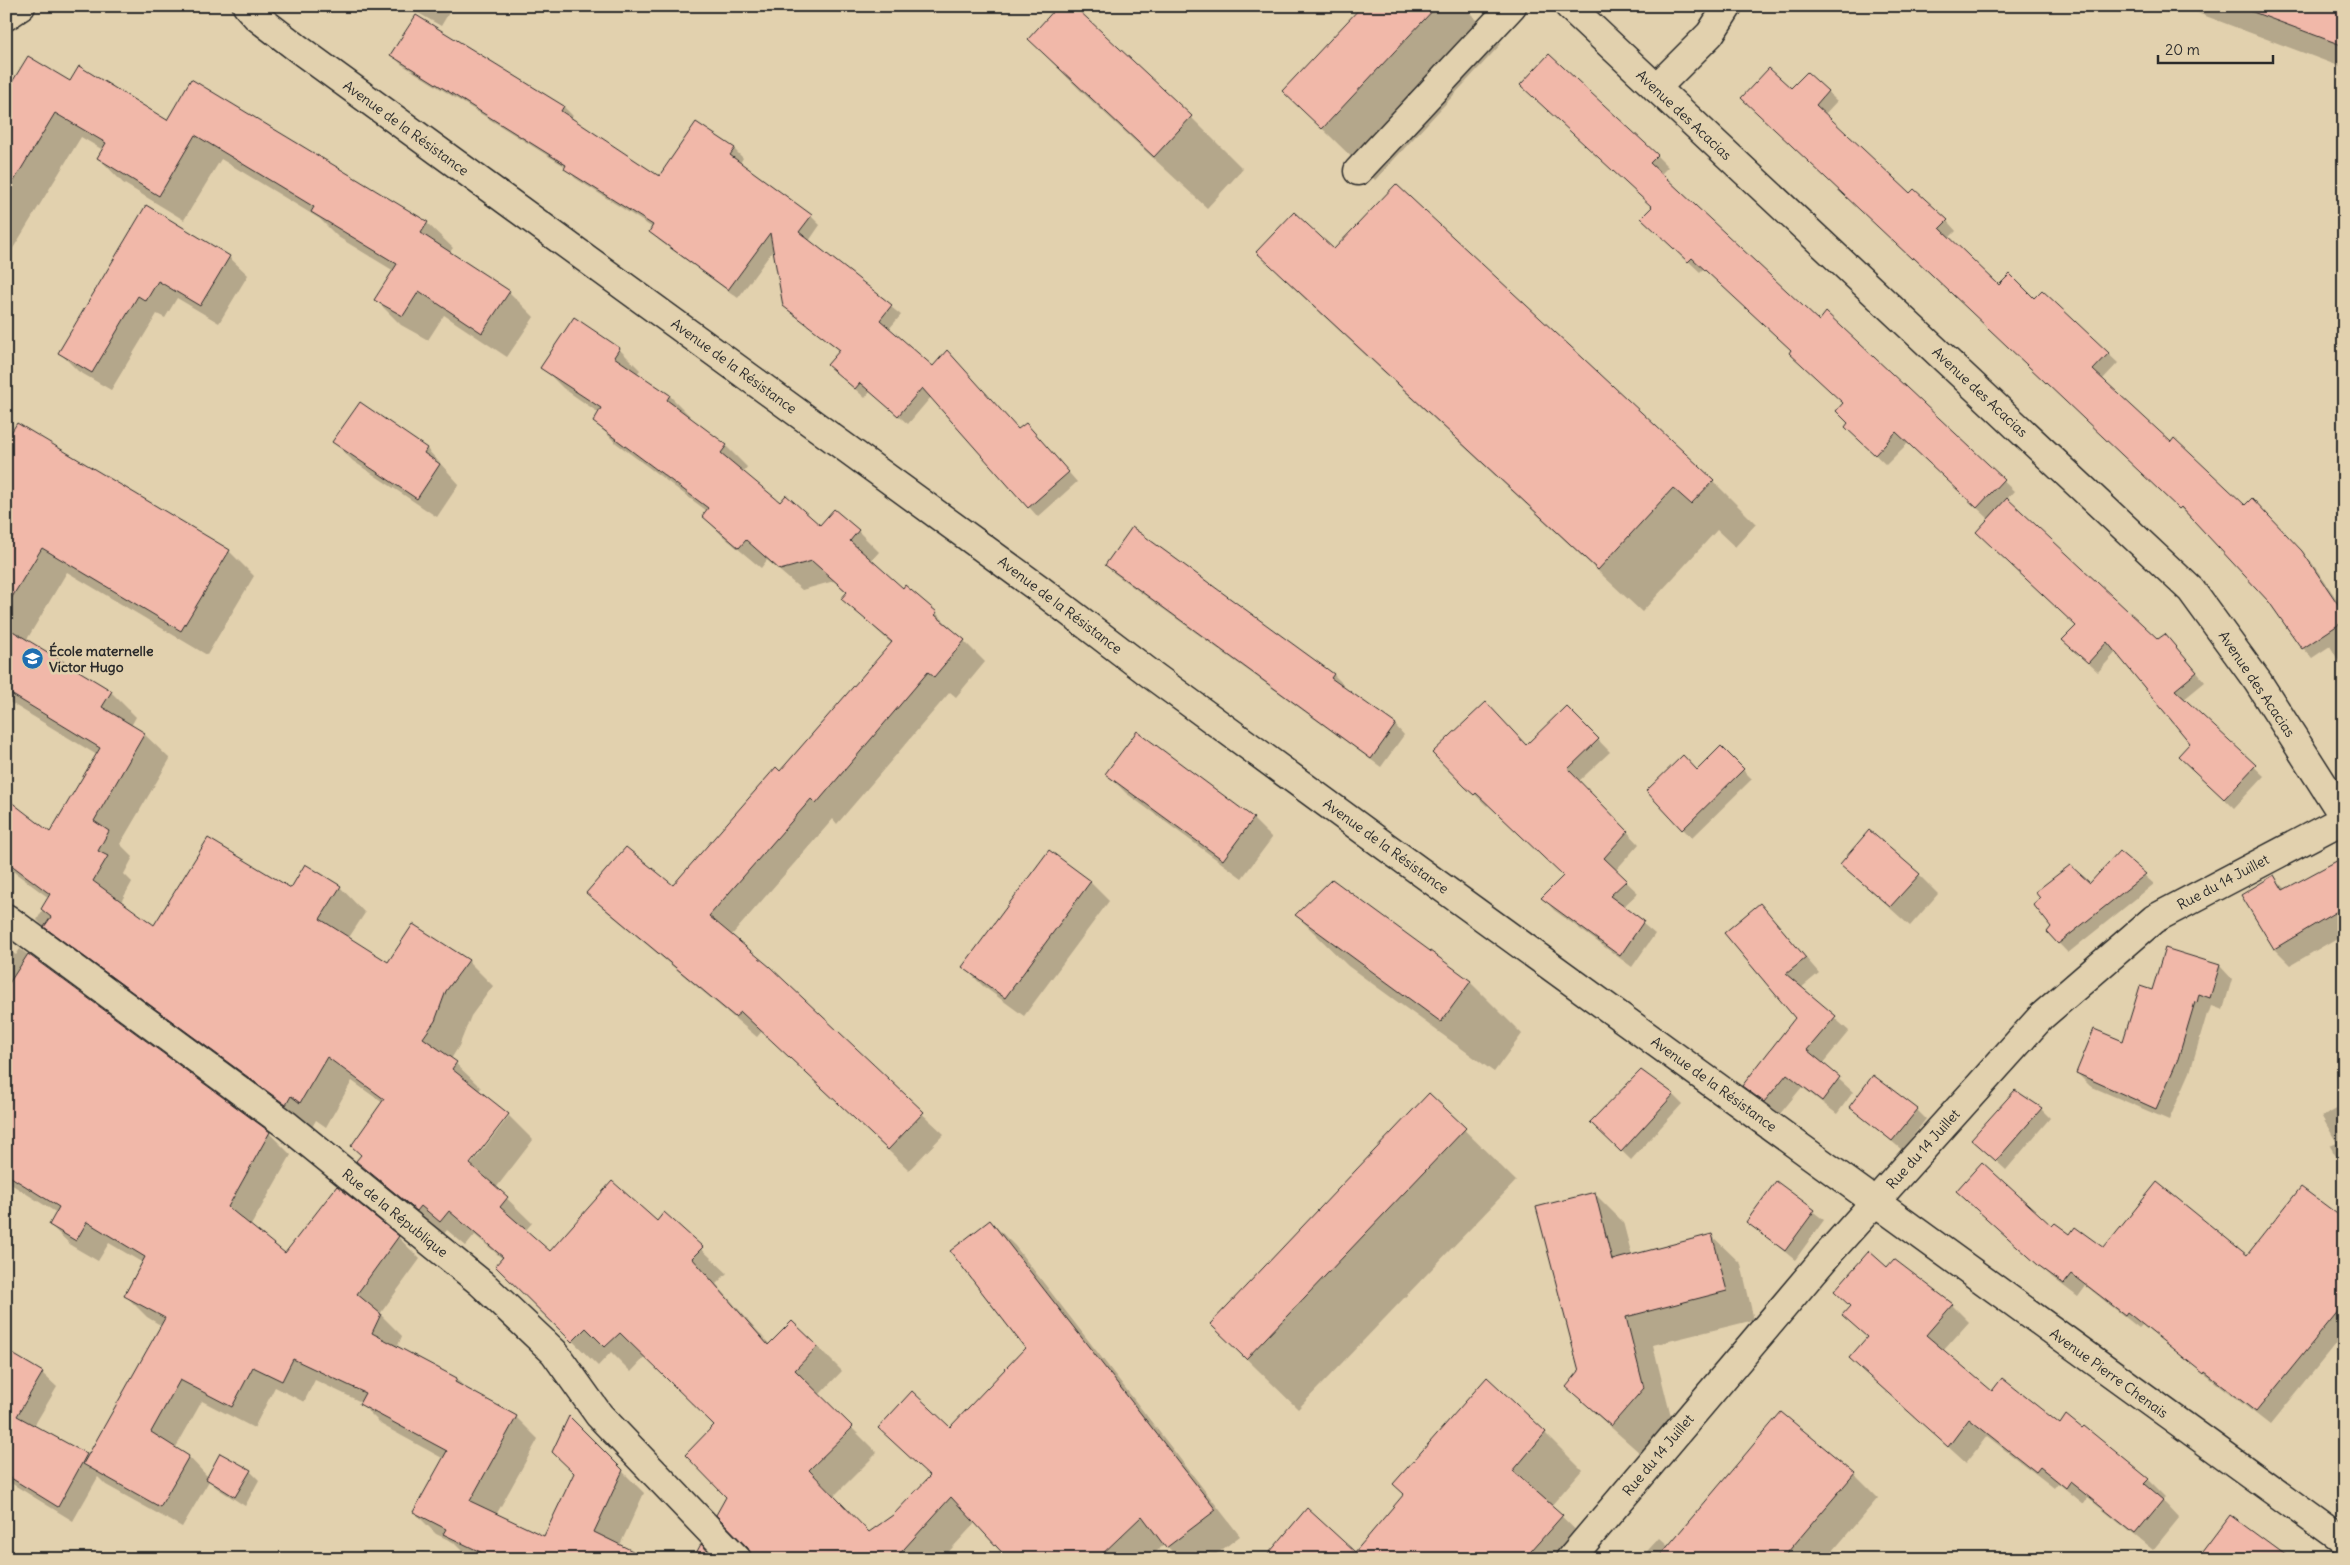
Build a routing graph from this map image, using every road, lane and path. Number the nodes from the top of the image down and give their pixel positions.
1 (21, 6) edge
2 (247, 6) edge
3 (1512, 6) edge
4 (1568, 6) edge
5 (1728, 6) edge
6 (6, 16) edge
7 (1656, 88) junction
8 (1358, 171) dead end
9 (2344, 818) edge
10 (6, 918) edge
11 (1876, 1202) junction
12 (2344, 1542) edge
13 (737, 1559) edge
14 (1570, 1559) edge

1 - 6 street
2 - 11 street, Avenue de la Résistance
3 - 8 street
4 - 7 street, Avenue des Acacias
5 - 7 street
7 - 9 street, Avenue des Acacias
9 - 11 street, Rue du 14 Juillet
10 - 13 street, Rue de la République
11 - 12 street, Avenue Pierre Chenais
11 - 14 street, Rue du 14 Juillet

